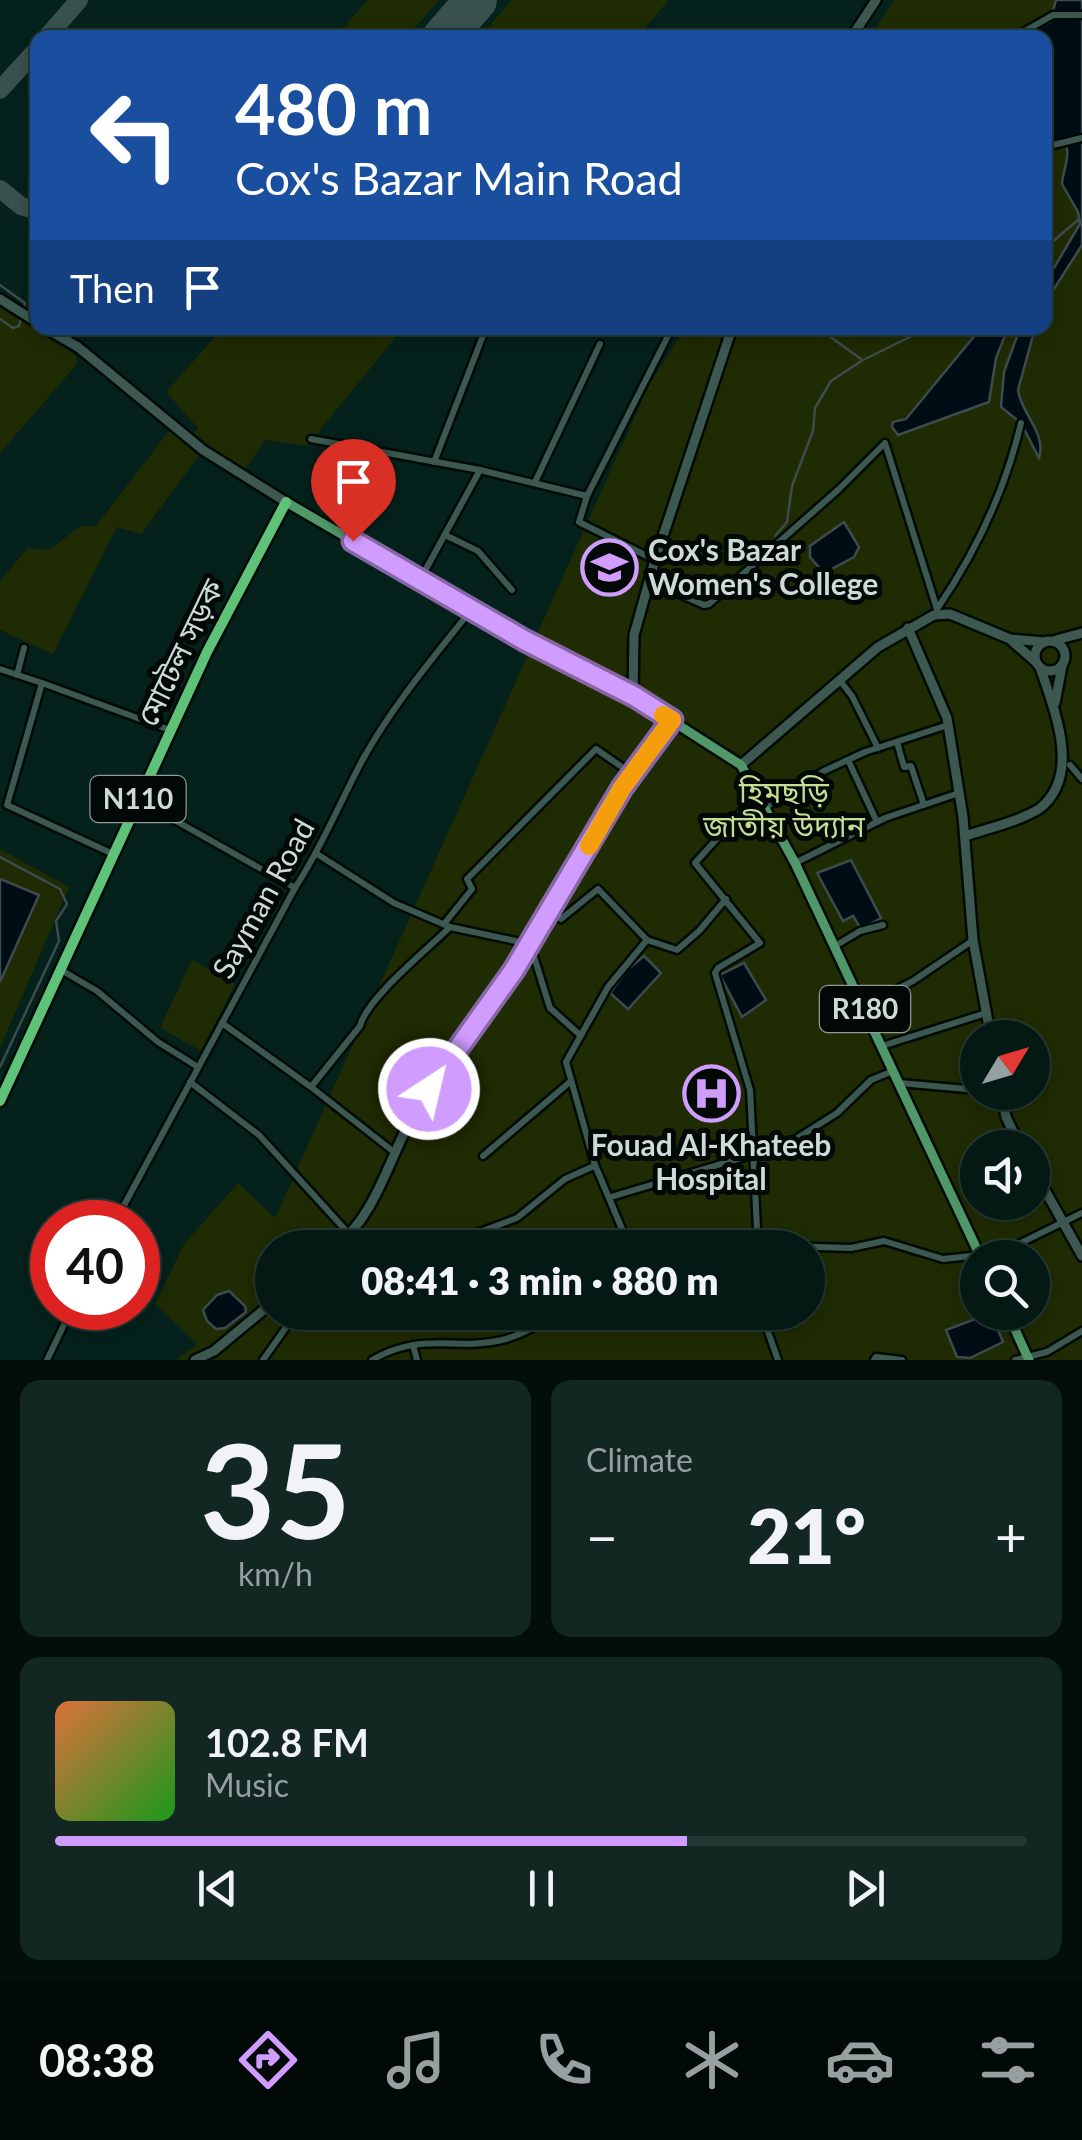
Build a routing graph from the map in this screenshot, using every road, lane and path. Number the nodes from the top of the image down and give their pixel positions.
1 (876, 0) edge
2 (1082, 15) edge
3 (856, 30) edge
4 (1027, 30) edge
5 (1082, 138) edge
6 (1052, 145) edge
7 (0, 299) edge
8 (30, 318) edge
9 (58, 335) edge
10 (483, 335) edge
11 (668, 335) edge
12 (730, 335) edge
13 (600, 344) dead end
14 (1021, 423) dead end
15 (311, 439) dead end
16 (434, 462) junction
17 (480, 470) junction
18 (535, 482) junction
19 (587, 496) junction
20 (286, 502) junction
21 (444, 535) junction
22 (655, 560) junction
23 (420, 580) junction
24 (650, 581) junction
25 (512, 590) dead end
26 (471, 610) junction
27 (936, 612) junction
28 (908, 628) junction
29 (1082, 635) edge
30 (1010, 639) junction
31 (1047, 641) junction
32 (24, 648) dead end
33 (1064, 663) junction
34 (1038, 664) junction
35 (0, 669) edge
36 (17, 675) junction
37 (841, 682) junction
38 (42, 684) junction
39 (634, 696) junction
40 (1055, 705) junction
41 (672, 720) junction
42 (948, 725) junction
43 (170, 730) junction
44 (897, 742) junction
45 (878, 748) junction
46 (848, 760) junction
47 (742, 765) junction
48 (1070, 765) junction
49 (632, 774) junction
50 (1082, 779) edge
51 (758, 792) junction
52 (960, 793) junction
53 (138, 799) junction
54 (924, 805) junction
55 (766, 807) junction
56 (877, 822) junction
57 (965, 836) junction
58 (113, 854) junction
59 (317, 854) junction
60 (795, 863) junction
61 (295, 888) junction
62 (726, 898) junction
63 (551, 910) junction
64 (447, 925) junction
65 (883, 925) dead end
66 (647, 940) junction
67 (973, 940) junction
68 (530, 944) junction
69 (835, 946) junction
70 (60, 969) junction
71 (864, 1006) junction
72 (987, 1013) junction
73 (988, 1020) edge
74 (222, 1023) junction
75 (580, 1035) junction
76 (882, 1046) junction
77 (198, 1067) junction
78 (894, 1070) junction
79 (571, 1081) junction
80 (190, 1082) junction
81 (900, 1083) junction
82 (311, 1087) junction
83 (960, 1088) edge
84 (0, 1101) edge
85 (394, 1152) junction
86 (754, 1155) junction
87 (483, 1156) dead end
88 (595, 1165) junction
89 (610, 1197) junction
90 (127, 1200) edge
91 (1050, 1201) edge
92 (1082, 1213) edge
93 (1062, 1224) junction
94 (346, 1230) edge
95 (354, 1230) edge
96 (485, 1230) edge
97 (623, 1230) edge
98 (759, 1230) edge
99 (976, 1240) edge
100 (1024, 1240) edge
101 (825, 1247) edge
102 (1082, 1256) edge
103 (960, 1258) edge
104 (255, 1317) edge
105 (61, 1330) edge
106 (284, 1330) edge
107 (529, 1330) edge
108 (767, 1330) edge
109 (1015, 1330) edge
110 (1082, 1331) edge
111 (413, 1345) junction
112 (1028, 1358) edge
113 (47, 1360) edge
114 (195, 1360) edge
115 (263, 1360) edge
116 (372, 1360) edge
117 (417, 1360) edge
118 (778, 1360) edge
119 (874, 1360) edge
120 (902, 1360) edge
121 (1015, 1360) edge

1 - 3 street
2 - 4 street
5 - 6 street
7 - 8 street
9 - 20 street
10 - 16 street
11 - 19 street
12 - 22 street
13 - 18 street
14 - 27 street
15 - 16 street
16 - 17 street
17 - 18 street
17 - 21 street
18 - 19 street
19 - 22 street
20 - 23 main road, R180
20 - 43 highway, মোটেল সড়ক / N110
21 - 23 street
21 - 25 street
22 - 24 street
23 - 26 main road, R180
24 - 27 street
24 - 39 street
26 - 39 main road, R180
26 - 59 street, Sayman Road
27 - 28 street
27 - 30 street
28 - 37 street
28 - 42 street
29 - 31 street
29 - 33 street
30 - 31 street
30 - 34 street
31 - 33 street
31 - 34 street
32 - 36 street
33 - 34 street
33 - 40 street
34 - 40 street
35 - 36 street
36 - 38 street
37 - 45 street
37 - 47 street
38 - 43 street
38 - 58 street
39 - 41 main road, R180
40 - 48 street
41 - 47 main road, R180
41 - 49 street
42 - 44 street
42 - 52 street
43 - 53 highway, মোটেল সড়ক / N110
44 - 45 street
44 - 54 street
45 - 46 street
46 - 55 street
46 - 56 street
47 - 51 main road, R180
48 - 50 street
48 - 57 street
49 - 63 street
49 - 64 street
51 - 55 main road, R180
51 - 62 street
52 - 54 street
52 - 57 street
53 - 58 highway, মোটেল সড়ক / N110
53 - 61 street
54 - 56 street
55 - 60 main road, R180
56 - 60 street
57 - 67 street
58 - 70 highway, মোটেল সড়ক / N110
59 - 61 street, Sayman Road
59 - 64 street
60 - 69 main road, R180
61 - 74 street, Sayman Road
62 - 66 street
62 - 86 street
63 - 66 street
63 - 68 street
64 - 68 street
64 - 82 street
65 - 69 street
66 - 75 street
67 - 71 street
67 - 72 street
68 - 75 street
68 - 85 street
69 - 71 main road, R180
70 - 77 street
70 - 84 highway, মোটেল সড়ক / N110
71 - 76 main road, R180
72 - 73 street
72 - 76 street
74 - 77 street, Sayman Road
74 - 82 street
75 - 79 street
76 - 78 main road, R180
77 - 80 street, Sayman Road
78 - 81 main road, R180
78 - 86 street
79 - 87 street
79 - 88 street
80 - 90 street, Sayman Road
80 - 94 street
81 - 83 street
81 - 99 main road, R180
82 - 85 street
85 - 95 street
86 - 89 street
86 - 98 street
88 - 89 street
88 - 96 street
89 - 97 street
91 - 93 street
92 - 93 street
93 - 100 street
93 - 102 street
101 - 103 street
104 - 114 street
105 - 113 street
106 - 115 street
107 - 111 street
108 - 118 street
109 - 112 main road
110 - 112 street
111 - 116 street
111 - 117 street
112 - 121 street
119 - 120 street

